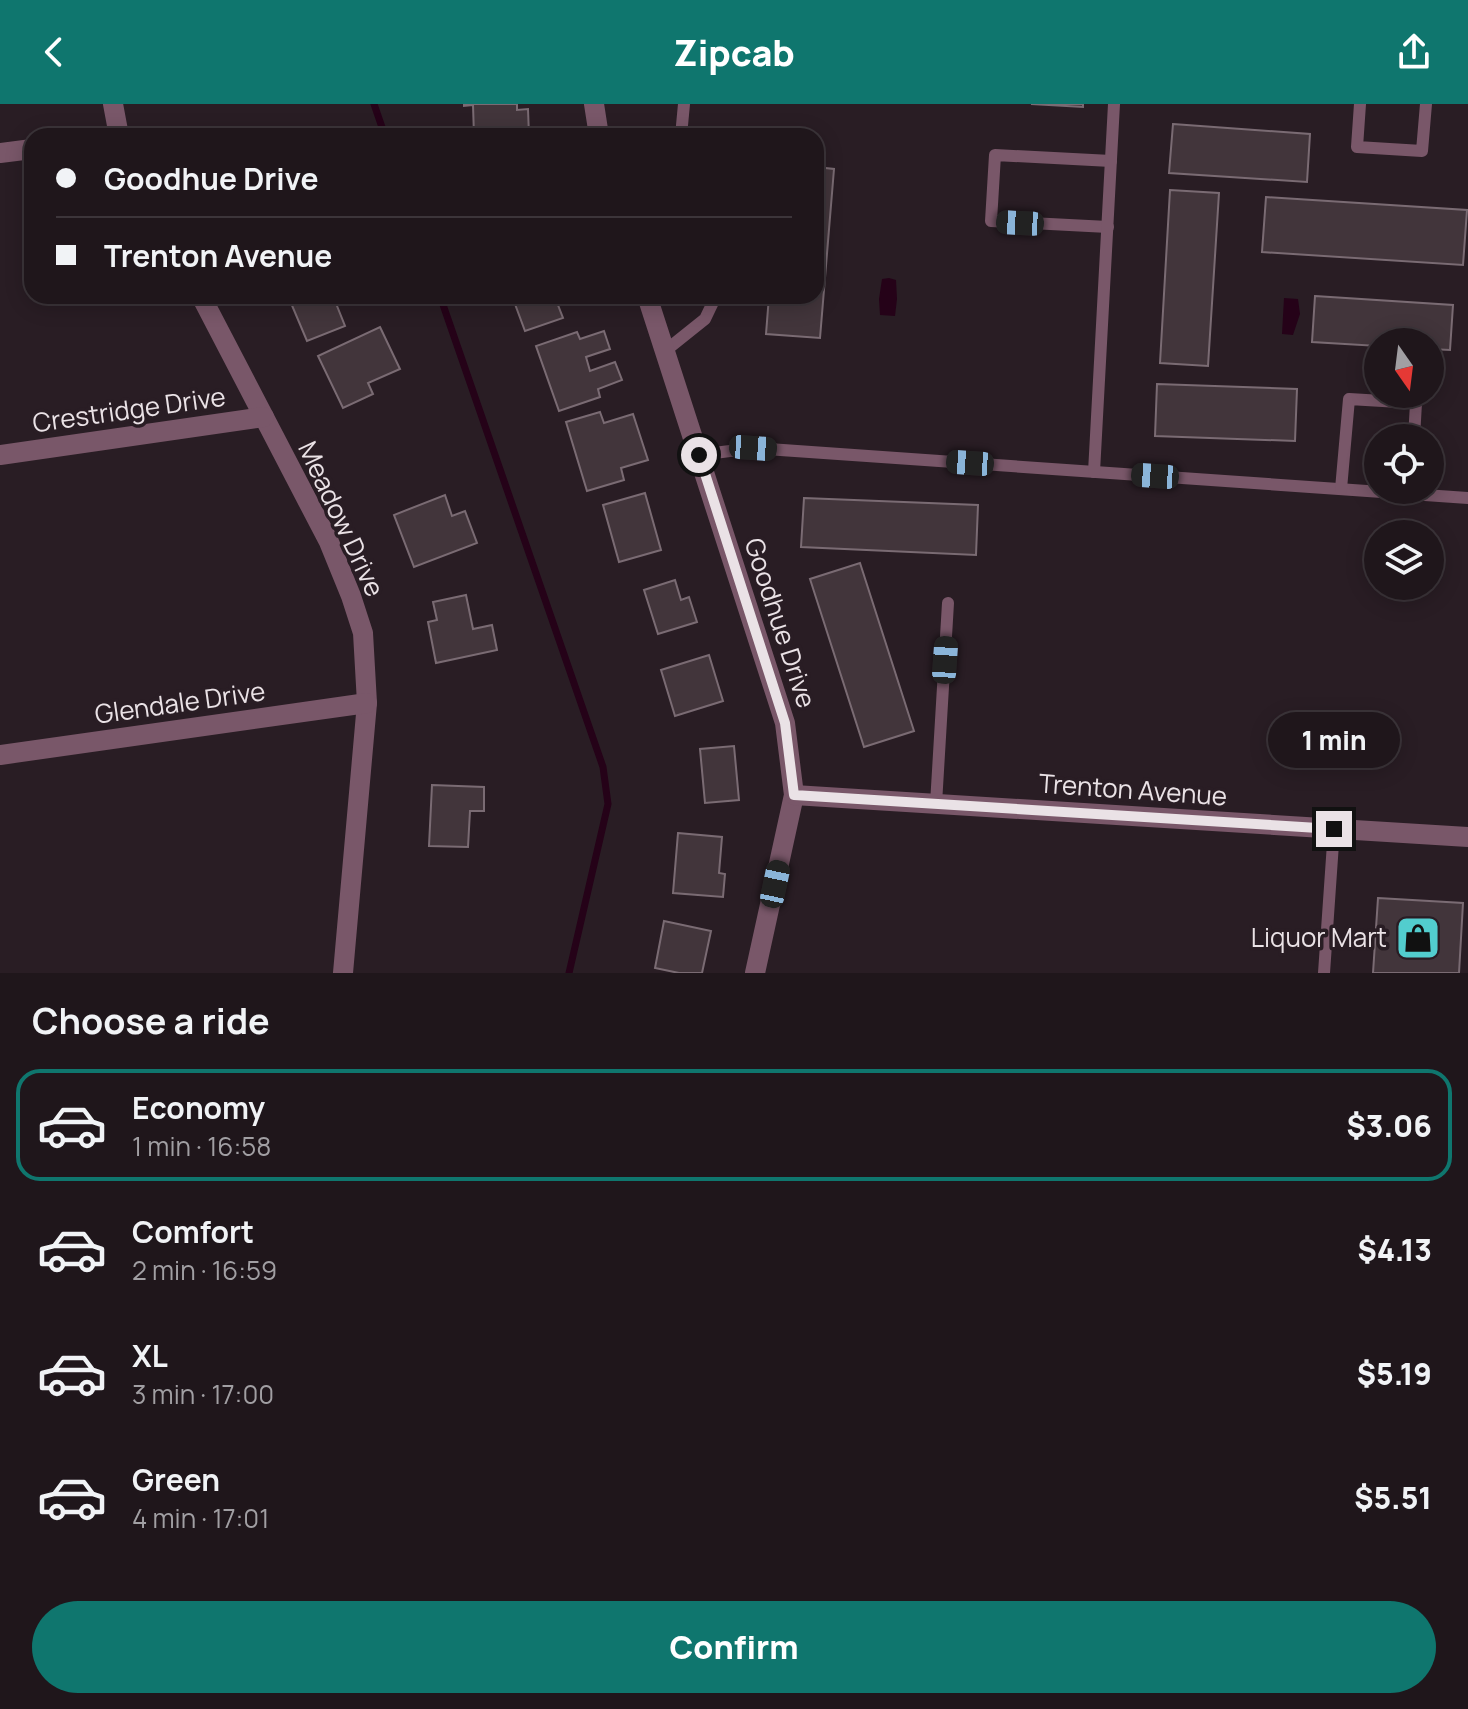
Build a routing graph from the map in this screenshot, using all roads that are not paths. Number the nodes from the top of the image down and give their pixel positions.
1 (113, 104) edge
2 (594, 104) edge
3 (684, 104) edge
4 (1114, 104) edge
5 (1360, 104) edge
6 (1426, 104) edge
7 (118, 128) edge
8 (598, 128) edge
9 (682, 128) edge
10 (24, 150) edge
11 (0, 153) edge
12 (1111, 161) junction
13 (1108, 227) junction
14 (205, 304) edge
15 (650, 304) edge
16 (712, 304) edge
17 (665, 351) junction
18 (264, 417) junction
19 (1415, 424) edge
20 (0, 455) edge
21 (699, 455) junction
22 (1094, 472) junction
23 (1341, 489) junction
24 (1364, 490) edge
25 (1444, 495) edge
26 (1468, 498) edge
27 (948, 603) dead end
28 (367, 703) junction
29 (0, 755) edge
30 (794, 795) junction
31 (936, 804) junction
32 (1334, 829) junction
33 (1468, 837) edge
34 (343, 973) edge
35 (755, 973) edge
36 (1324, 973) edge

1 - 7 street
2 - 8 street
3 - 9 lane
4 - 12 lane
5 - 6 lane
10 - 11 street
12 - 13 lane
12 - 13 lane
13 - 22 lane
14 - 18 street, Meadow Drive
15 - 17 street, Goodhue Drive
16 - 17 lane
17 - 21 street, Goodhue Drive
18 - 20 street, Crestridge Drive
18 - 28 street, Meadow Drive
19 - 23 lane
21 - 22 lane
21 - 30 street, Goodhue Drive
22 - 23 lane
23 - 24 lane
25 - 26 lane
27 - 31 lane
28 - 29 street, Glendale Drive
28 - 34 street, Meadow Drive
30 - 31 street, Trenton Avenue
30 - 35 street, Goodhue Drive
31 - 32 street, Trenton Avenue
32 - 33 street, Trenton Avenue
32 - 36 lane

